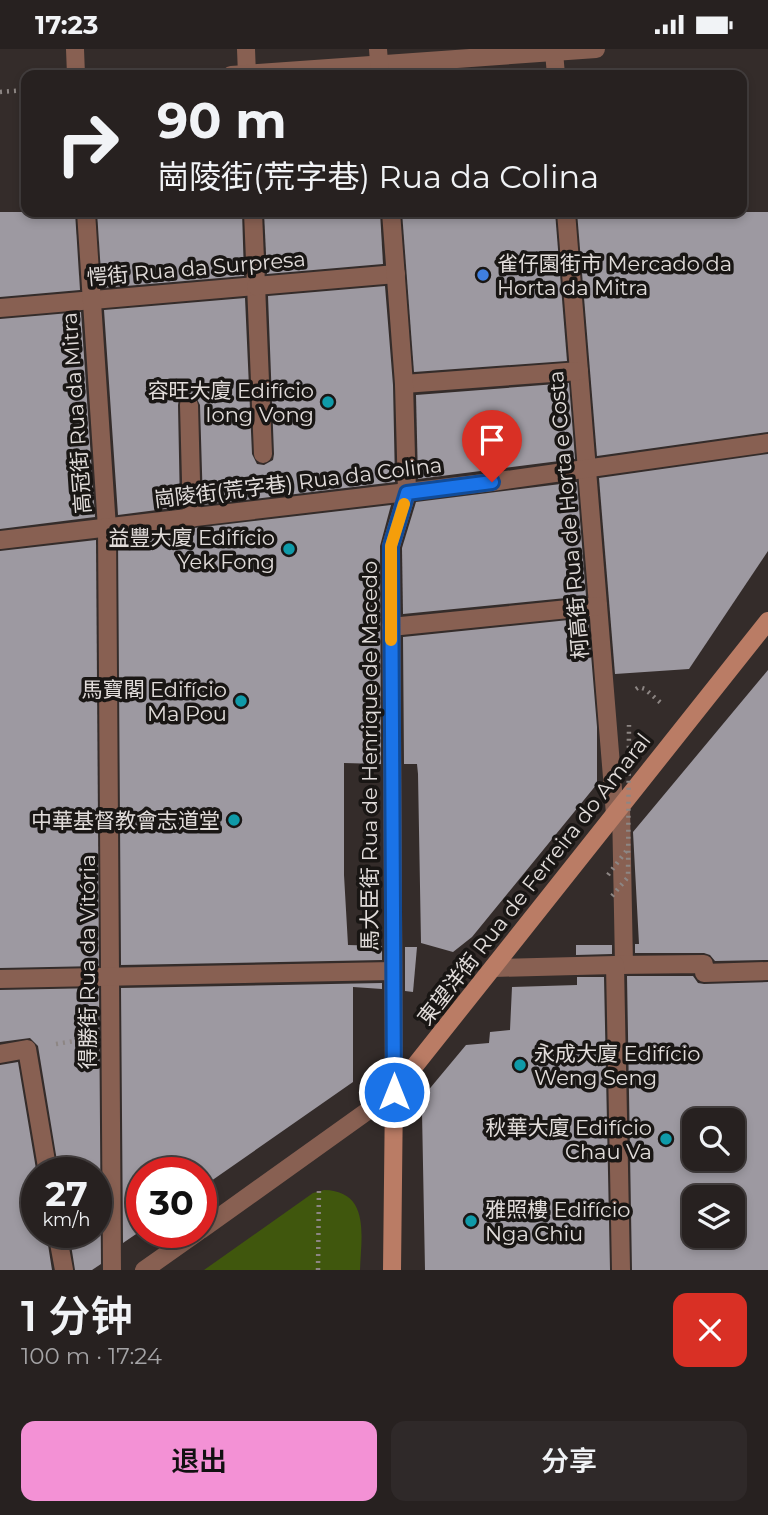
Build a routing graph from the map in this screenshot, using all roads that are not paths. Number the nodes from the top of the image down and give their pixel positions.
1 (75, 49) edge
2 (246, 49) edge
3 (596, 49) edge
4 (554, 52) junction
5 (379, 63) edge
6 (76, 70) edge
7 (243, 70) edge
8 (299, 70) edge
9 (556, 70) edge
10 (86, 217) edge
11 (253, 217) edge
12 (391, 217) edge
13 (566, 217) edge
14 (396, 274) junction
15 (256, 286) junction
16 (92, 300) junction
17 (0, 308) edge
18 (579, 371) junction
19 (404, 384) junction
20 (188, 405) dead end
21 (768, 443) edge
22 (263, 454) dead end
23 (588, 468) junction
24 (407, 493) junction
25 (192, 518) junction
26 (107, 528) junction
27 (0, 540) edge
28 (598, 606) junction
29 (768, 621) edge
30 (391, 627) junction
31 (768, 642) edge
32 (743, 652) junction
33 (618, 811) junction
34 (620, 965) junction
35 (493, 968) junction
36 (393, 971) junction
37 (768, 971) edge
38 (110, 977) junction
39 (0, 979) edge
40 (0, 1054) edge
41 (394, 1092) junction
42 (44, 1157) edge
43 (217, 1219) edge
44 (60, 1248) edge
45 (176, 1248) edge
46 (64, 1270) edge
47 (111, 1270) edge
48 (144, 1270) edge
49 (392, 1270) edge
50 (621, 1270) edge

1 - 6 street
2 - 7 street
3 - 4 street
4 - 5 street
4 - 9 street
5 - 8 street
10 - 16 street, 高冠街 Rua da Mitra
11 - 15 street
12 - 14 street, 馬大臣街 Rua de Henrique de Macedo
13 - 18 street, 柯高街 Rua de Horta e Costa
14 - 15 street, 愕街 Rua da Surpresa
14 - 19 street, 馬大臣街 Rua de Henrique de Macedo
15 - 16 street, 愕街 Rua da Surpresa
15 - 22 street
16 - 17 street, 愕街 Rua da Surpresa
16 - 26 street, 高冠街 Rua da Mitra
18 - 19 street
18 - 23 street, 柯高街 Rua de Horta e Costa
19 - 24 street, 馬大臣街 Rua de Henrique de Macedo
20 - 25 street
21 - 23 street, 崗陵街(荒字巷) Rua da Colina
23 - 24 street, 崗陵街(荒字巷) Rua da Colina
23 - 28 street, 柯高街 Rua de Horta e Costa
24 - 25 street, 崗陵街(荒字巷) Rua da Colina
24 - 30 street, 馬大臣街 Rua de Henrique de Macedo
25 - 26 street, 崗陵街(荒字巷) Rua da Colina
26 - 27 street, 崗陵街(荒字巷) Rua da Colina
26 - 38 street, 得勝街 Rua da Vitória
28 - 30 street
28 - 33 street, 柯高街 Rua de Horta e Costa
29 - 32 main road, 東望洋街 Rua de Ferreira do Amaral
30 - 36 street, 馬大臣街 Rua de Henrique de Macedo
31 - 32 main road
32 - 33 main road, 東望洋街 Rua de Ferreira do Amaral
33 - 34 street, 柯高街 Rua de Horta e Costa
33 - 35 main road, 東望洋街 Rua de Ferreira do Amaral
34 - 35 street
34 - 37 street
34 - 50 street, 柯高街 Rua de Horta e Costa
35 - 41 main road, 東望洋街 Rua de Ferreira do Amaral
36 - 38 street
36 - 41 street, 馬大臣街 Rua de Henrique de Macedo
38 - 39 street
38 - 47 street, 得勝街 Rua da Vitória
40 - 42 street
41 - 43 street
41 - 49 main road
44 - 46 street
45 - 48 street

